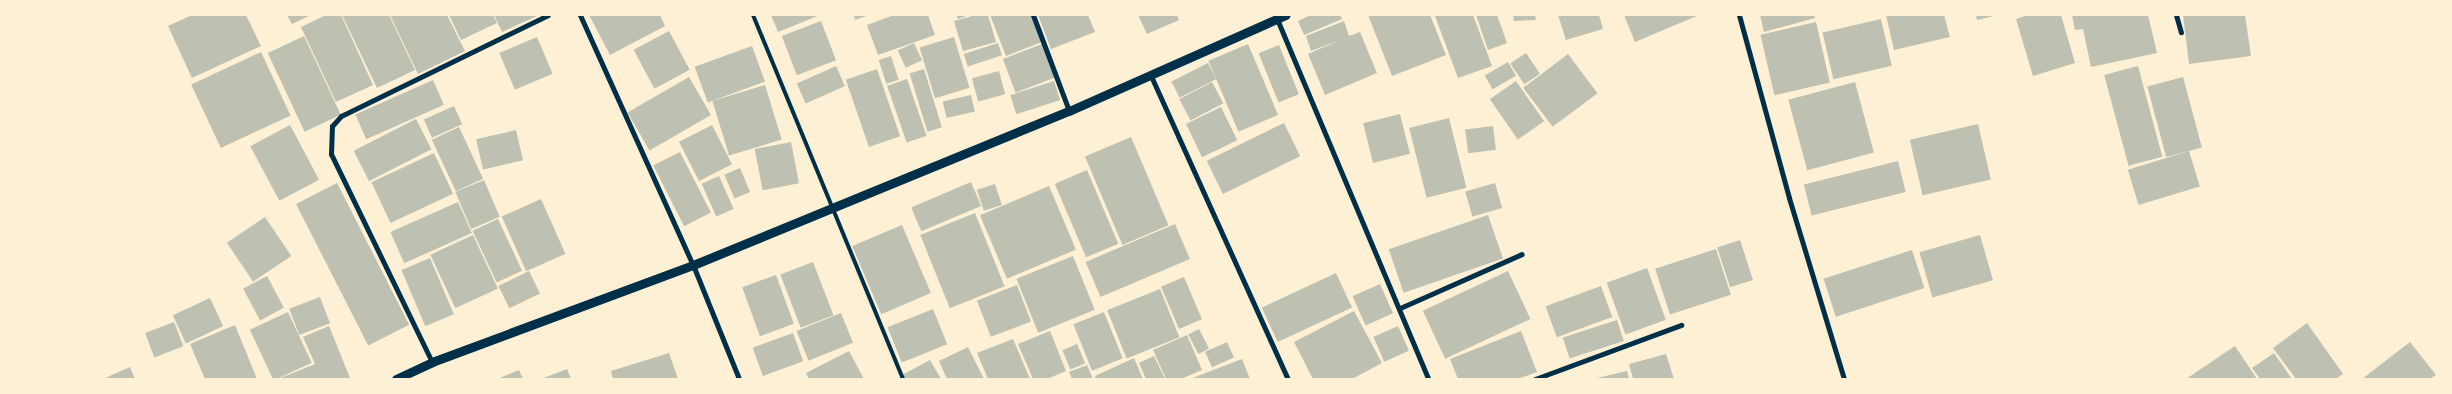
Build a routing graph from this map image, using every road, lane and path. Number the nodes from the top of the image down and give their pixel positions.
1 (548, 15) edge
2 (580, 15) edge
3 (753, 15) edge
4 (1034, 15) edge
5 (1286, 15) edge
6 (1739, 15) edge
7 (2176, 15) edge
8 (1277, 19) junction
9 (2181, 32) dead end
10 (1151, 76) junction
11 (1069, 111) junction
12 (831, 208) junction
13 (1522, 254) dead end
14 (693, 265) junction
15 (1400, 308) junction
16 (1681, 325) dead end
17 (432, 362) junction
18 (396, 379) edge
19 (739, 379) edge
20 (903, 379) edge
21 (1288, 379) edge
22 (1428, 379) edge
23 (1536, 379) edge
24 (1844, 379) edge

1 - 17 street
2 - 14 street
3 - 12 lane
4 - 11 street
5 - 8 street
6 - 24 street
7 - 9 street
8 - 10 street
8 - 15 street
10 - 11 street
10 - 21 street
11 - 12 street
12 - 14 street
12 - 20 lane
13 - 15 street
14 - 17 street
14 - 19 street
15 - 22 street
16 - 23 street
17 - 18 street

